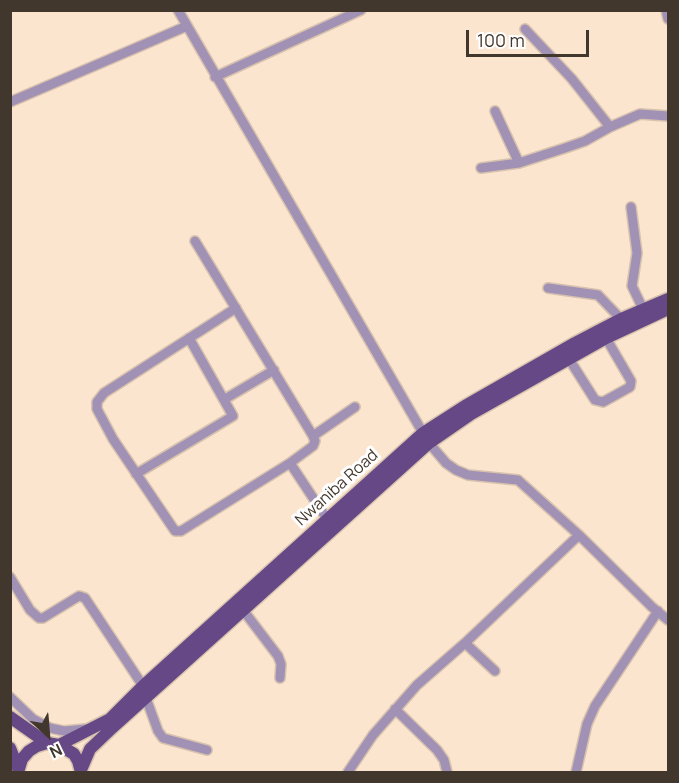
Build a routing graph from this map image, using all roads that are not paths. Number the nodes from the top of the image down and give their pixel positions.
1 (178, 10) edge
2 (361, 10) edge
3 (666, 10) edge
4 (669, 19) edge
5 (187, 26) junction
6 (525, 29) dead end
7 (215, 77) junction
8 (10, 102) edge
9 (495, 111) dead end
10 (669, 116) edge
11 (610, 127) junction
12 (519, 163) junction
13 (481, 168) dead end
14 (631, 207) dead end
15 (195, 241) dead end
16 (548, 288) dead end
17 (669, 299) edge
18 (236, 308) junction
19 (643, 309) junction
20 (669, 309) edge
21 (621, 319) junction
22 (189, 338) junction
23 (606, 338) junction
24 (569, 358) junction
25 (274, 370) junction
26 (225, 399) junction
27 (355, 407) dead end
28 (313, 436) junction
29 (426, 438) junction
30 (290, 463) junction
31 (136, 474) junction
32 (327, 519) junction
33 (579, 535) junction
34 (10, 577) edge
35 (243, 610) junction
36 (658, 611) junction
37 (669, 620) edge
38 (465, 643) junction
39 (495, 671) dead end
40 (280, 678) dead end
41 (145, 692) junction
42 (10, 697) edge
43 (395, 709) junction
44 (10, 717) edge
45 (110, 719) junction
46 (53, 744) junction
47 (10, 748) edge
48 (207, 750) dead end
49 (18, 770) edge
50 (81, 771) edge
51 (348, 772) edge
52 (447, 772) edge
53 (576, 772) edge

1 - 5 street
2 - 7 street
3 - 4 street
5 - 7 street
5 - 8 street
6 - 11 street
7 - 29 street
9 - 12 street
10 - 11 street
11 - 12 street
12 - 13 street
14 - 19 street
15 - 18 street
16 - 21 street
17 - 19 main road, Nwaniba Road
18 - 22 street
18 - 25 street
19 - 21 main road, Nwaniba Road
20 - 23 main road
21 - 29 main road, Nwaniba Road
22 - 26 street
22 - 31 street
23 - 24 main road
23 - 24 street
24 - 29 main road
25 - 26 street
25 - 28 street
26 - 31 street
27 - 28 street
28 - 30 street
29 - 32 main road, Nwaniba Road
29 - 33 street
29 - 35 main road
30 - 31 street
30 - 32 street
32 - 41 main road, Nwaniba Road
33 - 36 street
33 - 38 street
34 - 41 street
35 - 40 street
35 - 41 main road
36 - 37 street
36 - 53 street
38 - 39 street
38 - 43 street
41 - 45 main road, Nwaniba Road
41 - 48 street
41 - 50 main road
42 - 45 street
43 - 51 street
43 - 52 street
44 - 46 main road
45 - 46 main road, Nwaniba Road
46 - 49 main road, Nwaniba Road
46 - 50 main road
47 - 49 main road

